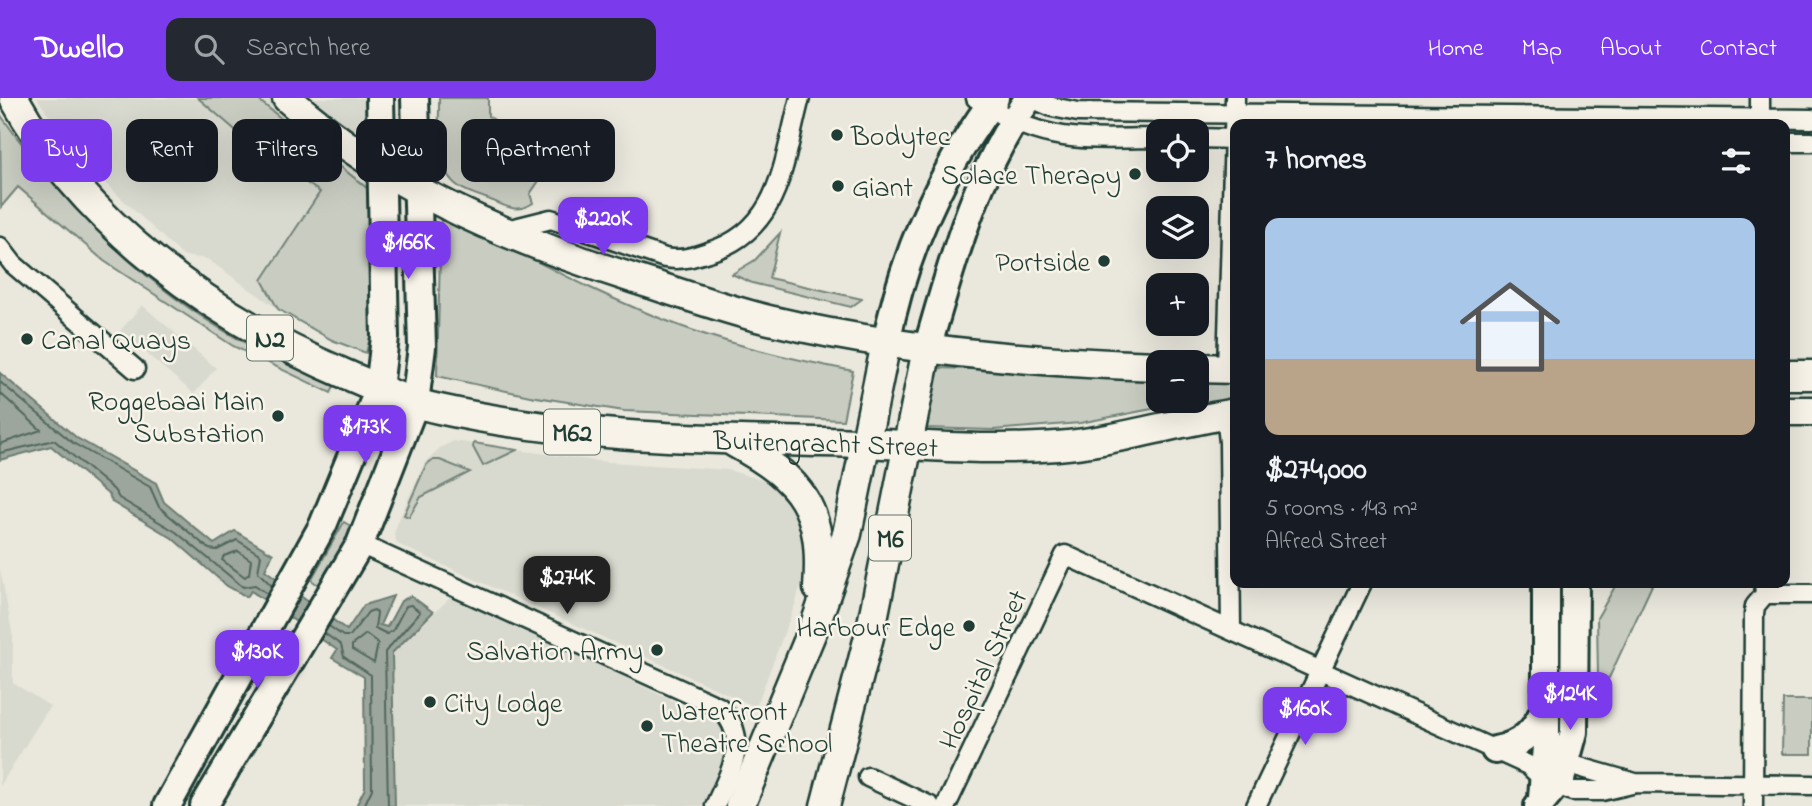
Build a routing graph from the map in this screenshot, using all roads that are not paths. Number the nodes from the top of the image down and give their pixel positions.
1 (14, 98) edge
2 (287, 98) edge
3 (380, 98) edge
4 (415, 98) edge
5 (800, 98) edge
6 (1030, 98) edge
7 (987, 101) edge
8 (1235, 107) edge
9 (1760, 111) edge
10 (1407, 112) edge
11 (1572, 112) edge
12 (1812, 118) edge
13 (380, 119) edge
14 (1014, 121) junction
15 (1146, 138) edge
16 (1209, 138) edge
17 (1230, 139) edge
18 (1790, 142) edge
19 (1812, 142) edge
20 (356, 152) edge
21 (381, 182) edge
22 (400, 182) edge
23 (416, 191) junction
24 (503, 231) junction
25 (0, 247) edge
26 (886, 343) junction
27 (927, 349) junction
28 (1146, 365) edge
29 (1209, 368) edge
30 (135, 369) dead end
31 (1230, 369) edge
32 (1790, 374) edge
33 (1812, 375) edge
34 (379, 389) junction
35 (415, 403) junction
36 (1790, 411) edge
37 (1812, 411) edge
38 (1230, 414) edge
39 (1230, 428) edge
40 (730, 440) junction
41 (864, 444) junction
42 (907, 448) junction
43 (1230, 536) edge
44 (360, 544) junction
45 (1231, 588) edge
46 (1360, 588) edge
47 (1546, 588) edge
48 (1575, 588) edge
49 (1765, 588) edge
50 (1812, 594) edge
51 (816, 622) junction
52 (1231, 630) junction
53 (1319, 671) junction
54 (1546, 703) junction
55 (1495, 751) junction
56 (868, 777) dead end
57 (1545, 779) edge
58 (1636, 783) junction
59 (1753, 785) junction
60 (1812, 785) edge
61 (826, 800) edge
62 (167, 806) edge
63 (204, 806) edge
64 (715, 806) edge
65 (740, 806) edge
66 (930, 806) edge
67 (946, 806) edge
68 (1256, 806) edge
69 (1753, 806) edge

1 - 34 main road, N2
2 - 20 main road
3 - 13 street
4 - 23 street
5 - 24 street
6 - 8 street
6 - 14 street
7 - 14 street
7 - 26 street
8 - 10 street
9 - 11 street
9 - 12 street
10 - 11 street
14 - 15 street
14 - 27 street
16 - 17 street
18 - 19 street
21 - 34 street
22 - 23 main road
23 - 24 main road
23 - 35 street
24 - 26 main road
25 - 30 street
26 - 27 main road
26 - 41 main road, M6
27 - 28 main road
27 - 42 main road, M6
29 - 31 main road
32 - 33 main road
34 - 35 main road, N2
34 - 62 street
35 - 40 main road, Buitengracht Street / M62
35 - 44 street
36 - 37 main road
38 - 42 main road, Buitengracht Street / M62
39 - 43 street
40 - 41 main road, Buitengracht Street / M62
40 - 51 main road
41 - 42 main road, Buitengracht Street / M62
41 - 51 main road, M6
42 - 61 main road, M6
44 - 63 street
44 - 64 street
45 - 52 street
46 - 53 street
47 - 54 street
48 - 57 street
49 - 50 street
49 - 59 street
51 - 65 main road, M6
52 - 53 street
52 - 67 street, Hospital Street
53 - 55 street
53 - 68 street
54 - 55 street
54 - 57 street
55 - 57 street
56 - 66 street
57 - 58 street
57 - 58 street
58 - 59 street
59 - 60 street
59 - 69 street

